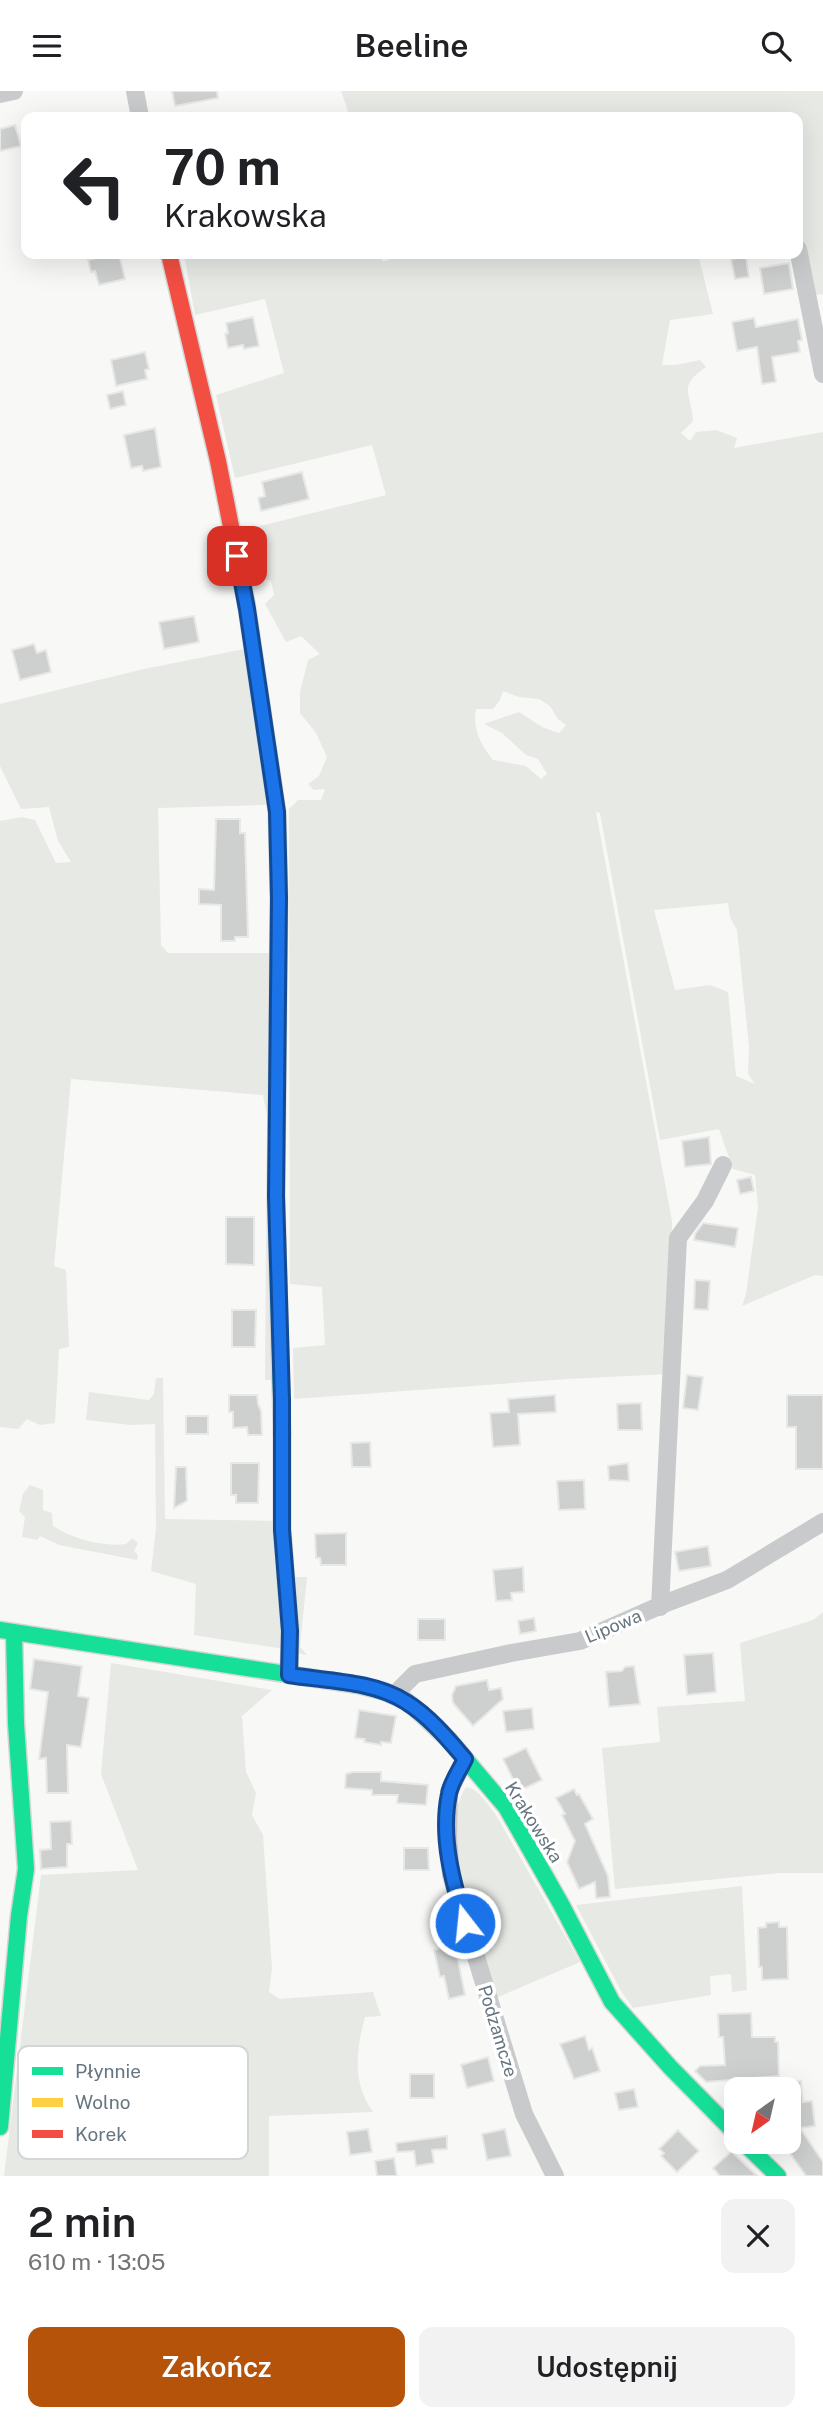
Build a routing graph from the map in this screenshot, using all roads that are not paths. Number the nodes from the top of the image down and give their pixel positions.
1 (14, 91) edge
2 (135, 91) edge
3 (0, 94) edge
4 (139, 112) edge
5 (170, 259) edge
6 (800, 259) edge
7 (823, 374) edge
8 (723, 1165) dead end
9 (823, 1522) edge
10 (660, 1607) junction
11 (7, 1632) edge
12 (289, 1675) junction
13 (394, 1695) junction
14 (465, 1759) junction
15 (724, 2122) edge
16 (0, 2127) edge
17 (755, 2154) edge
18 (555, 2176) edge
19 (778, 2176) edge

1 - 3 street
2 - 4 street
5 - 12 street
6 - 7 street
8 - 10 street
9 - 10 street, Lipowa
10 - 13 street, Lipowa
11 - 12 street, Krakowska
11 - 16 street
12 - 13 street, Krakowska
13 - 14 street, Krakowska
14 - 15 street, Krakowska
14 - 18 street, Podzamcze
17 - 19 street

